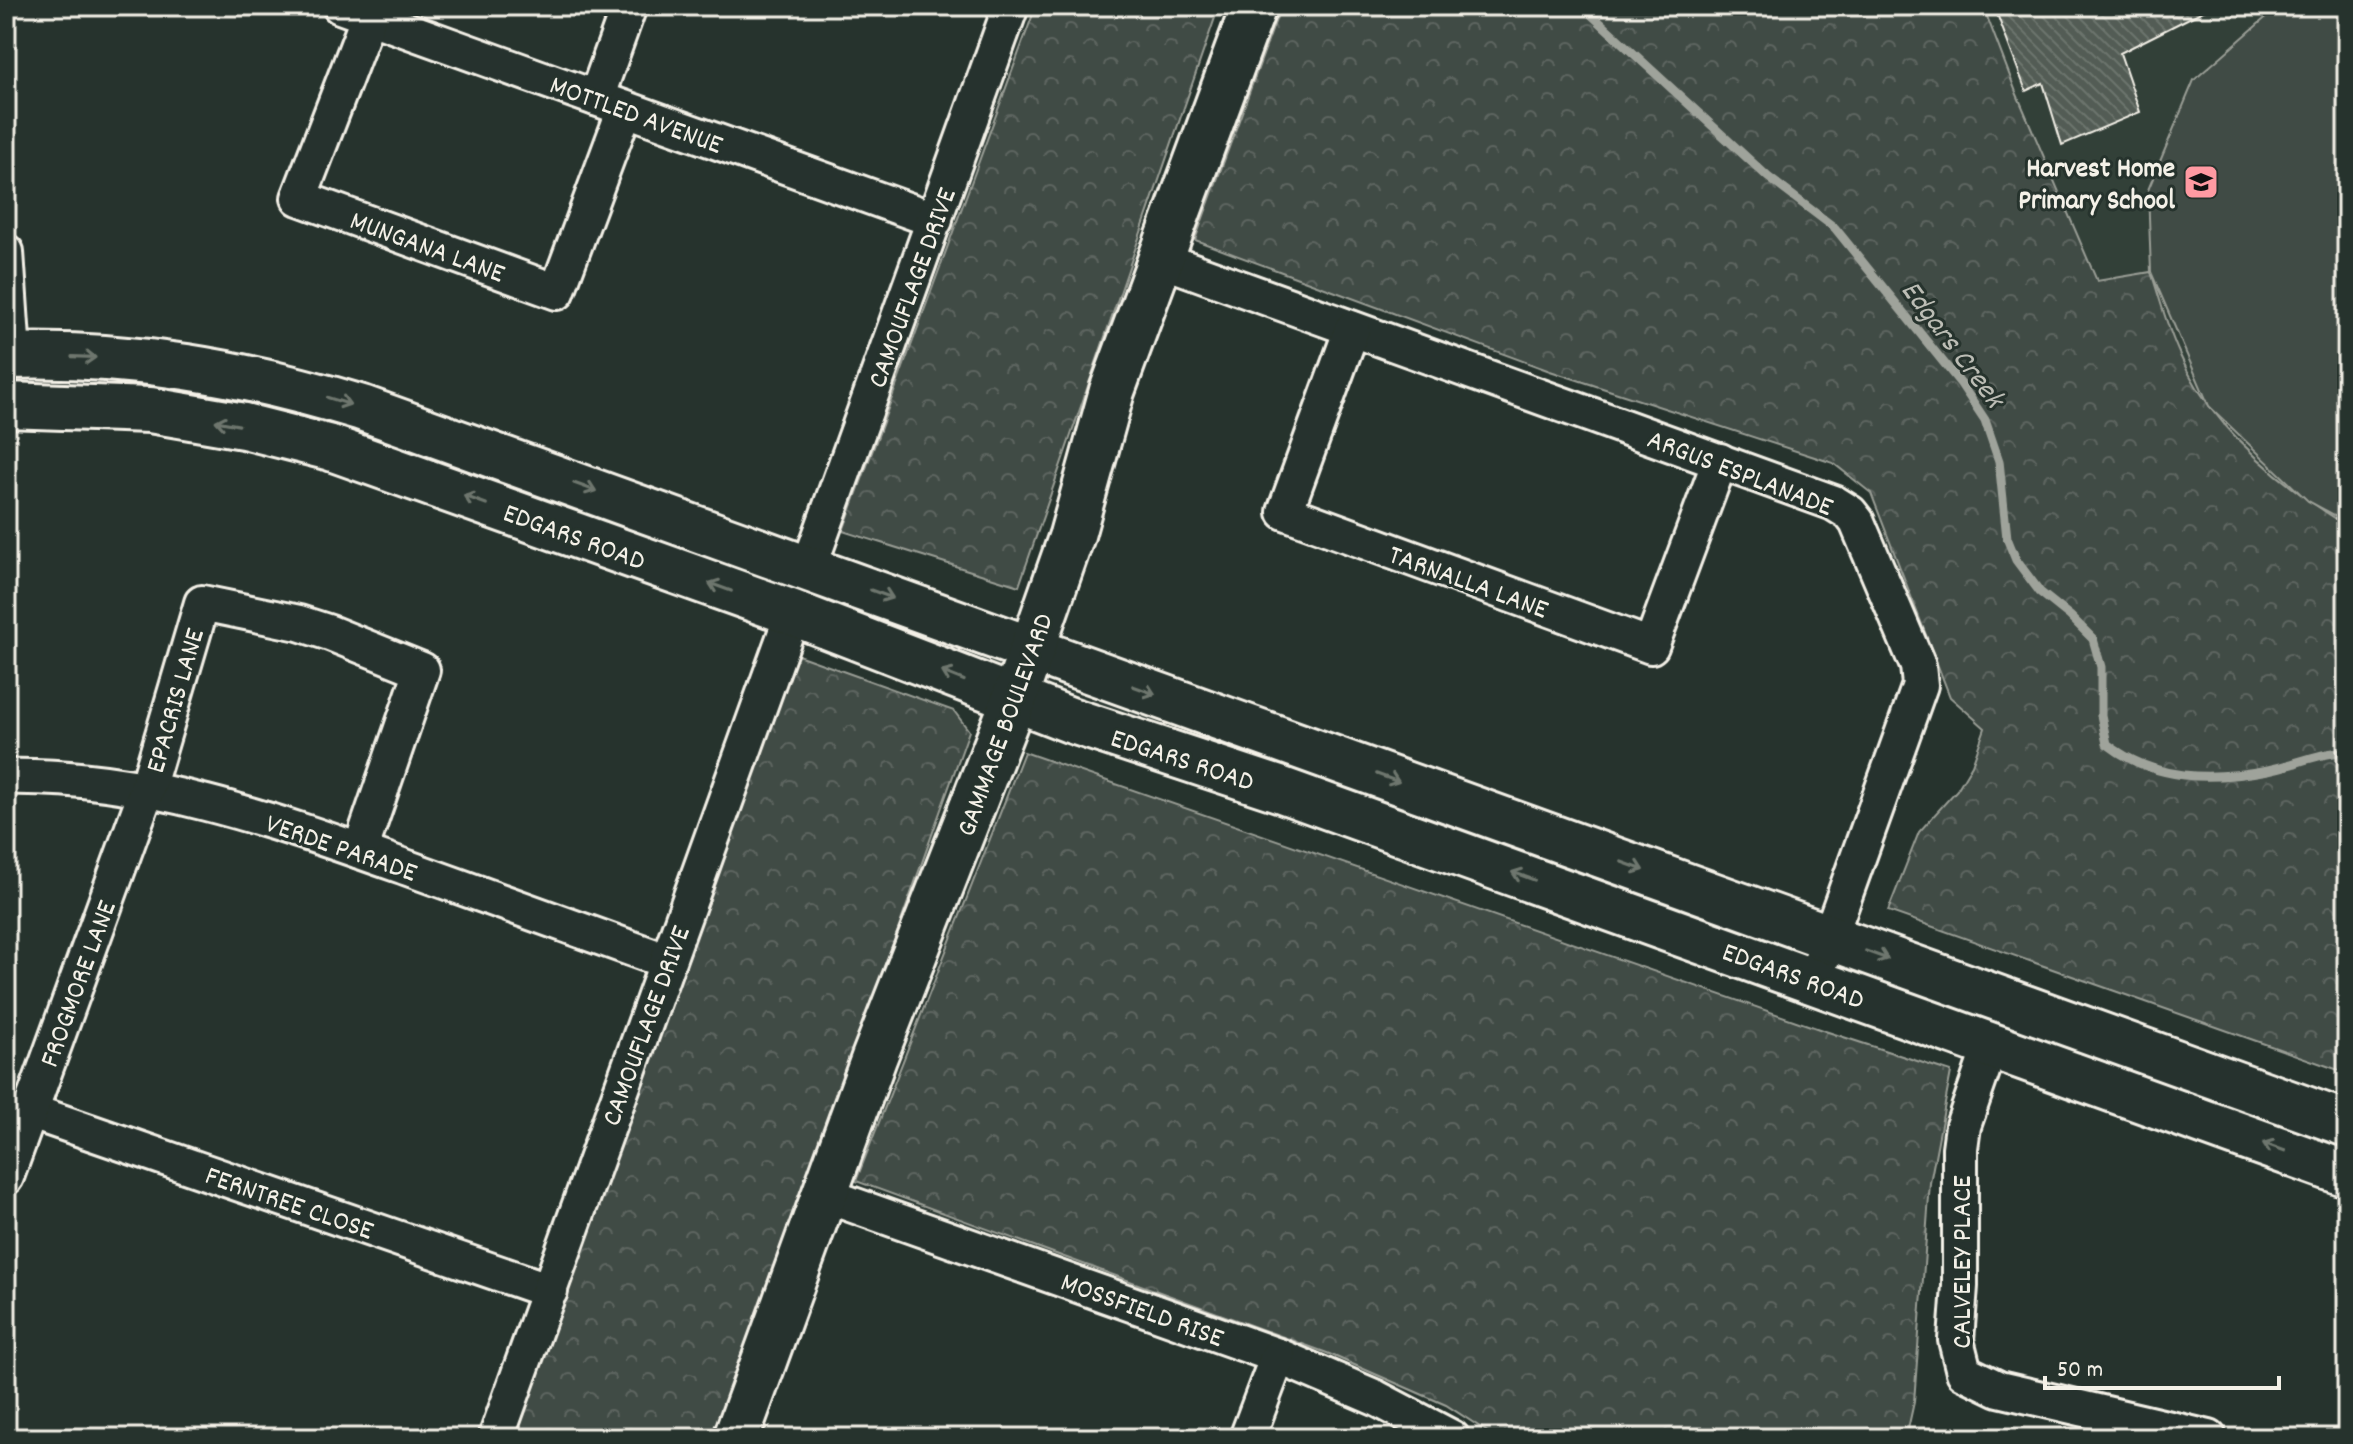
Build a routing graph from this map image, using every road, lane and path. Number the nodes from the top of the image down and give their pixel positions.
1 (629, 6) edge
2 (1011, 6) edge
3 (1254, 6) edge
4 (355, 11) edge
5 (610, 104) junction
6 (935, 220) junction
7 (6, 252) edge
8 (1160, 259) junction
9 (1352, 329) junction
10 (10, 356) edge
11 (6, 405) edge
12 (1720, 461) junction
13 (809, 567) junction
14 (793, 613) junction
15 (1032, 649) junction
16 (1014, 700) junction
17 (6, 777) edge
18 (147, 789) junction
19 (360, 851) junction
20 (1829, 937) junction
21 (666, 961) junction
22 (1814, 981) junction
23 (1991, 1045) junction
24 (29, 1111) junction
25 (2347, 1124) edge
26 (2347, 1174) edge
27 (6, 1177) edge
28 (825, 1195) junction
29 (550, 1291) junction
30 (1278, 1356) junction
31 (496, 1438) edge
32 (736, 1438) edge
33 (1247, 1438) edge
34 (1452, 1438) edge
35 (2209, 1438) edge

1 - 5 street
2 - 6 street, CAMOUFLAGE DRIVE
3 - 8 main road, GAMMAGE BOULEVARD
4 - 5 street, MOTTLED AVENUE
4 - 5 street, MUNGANA LANE
5 - 6 street, MOTTLED AVENUE
6 - 13 street, CAMOUFLAGE DRIVE
7 - 10 street
8 - 9 street, ARGUS ESPLANADE
8 - 15 main road, GAMMAGE BOULEVARD
9 - 12 street, ARGUS ESPLANADE
9 - 12 street, TARNALLA LANE
10 -> 13 main road, EDGARS ROAD
14 -> 11 main road, EDGARS ROAD
12 - 20 street, ARGUS ESPLANADE
13 -> 15 main road, EDGARS ROAD
16 -> 14 main road, EDGARS ROAD
14 - 21 street, CAMOUFLAGE DRIVE
15 - 16 main road, GAMMAGE BOULEVARD
15 -> 20 main road, EDGARS ROAD
22 -> 16 main road, EDGARS ROAD
16 - 28 main road, GAMMAGE BOULEVARD
17 - 18 street, VERDE PARADE
18 - 19 street, VERDE PARADE
18 - 19 street, EPACRIS LANE
18 - 24 street, FROGMORE LANE
19 - 21 street, VERDE PARADE
20 - 22 street, ARGUS ESPLANADE
20 -> 25 main road, EDGARS ROAD
21 - 29 street, CAMOUFLAGE DRIVE
22 - 23 main road, EDGARS ROAD
26 -> 23 main road, EDGARS ROAD
23 - 35 street, CALVELEY PLACE
24 - 27 street, FROGMORE LANE
24 - 29 street, FERNTREE CLOSE
28 - 30 street, MOSSFIELD RISE
28 - 32 main road, GAMMAGE BOULEVARD
29 - 31 street, CAMOUFLAGE DRIVE
30 - 33 street
30 - 34 street, MOSSFIELD RISE

